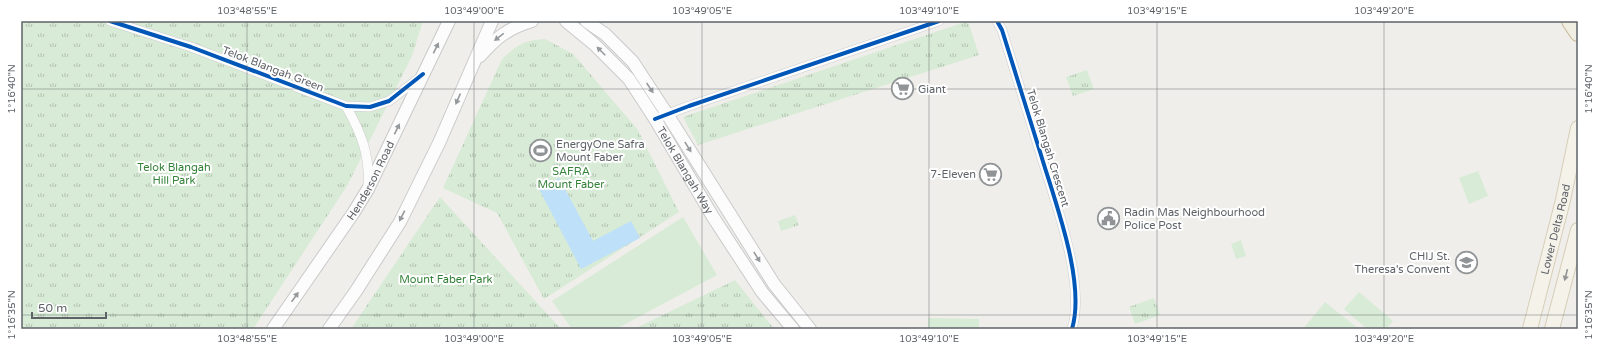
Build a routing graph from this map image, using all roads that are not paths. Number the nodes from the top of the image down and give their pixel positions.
1 (110, 21) edge
2 (449, 21) edge
3 (492, 21) edge
4 (532, 21) edge
5 (565, 21) edge
6 (586, 21) edge
7 (939, 21) edge
8 (997, 21) edge
9 (1570, 21) edge
10 (1578, 33) edge
11 (474, 63) junction
12 (424, 74) junction
13 (346, 106) junction
14 (668, 114) junction
15 (655, 119) junction
16 (1578, 128) edge
17 (368, 189) junction
18 (1578, 230) edge
19 (273, 329) edge
20 (329, 329) edge
21 (793, 329) edge
22 (810, 329) edge
23 (1072, 329) edge
24 (1530, 329) edge
25 (1552, 329) edge

1 - 13 street, Telok Blangah Green
12 -> 2 main road, Henderson Road
3 - 11 main road
4 -> 11 main road
15 -> 5 main road, Telok Blangah Way
6 -> 14 main road, Telok Blangah Way
7 - 14 street
8 - 23 street, Telok Blangah Crescent
9 - 10 highway
11 -> 20 main road
12 - 13 street, Telok Blangah Green
17 -> 12 main road, Henderson Road
13 - 17 street
14 - 15 street
14 -> 22 main road, Telok Blangah Way
15 - 21 main road, Telok Blangah Way
16 - 24 main road, Lower Delta Road
19 -> 17 main road, Henderson Road
18 -> 25 main road, Lower Delta Road

